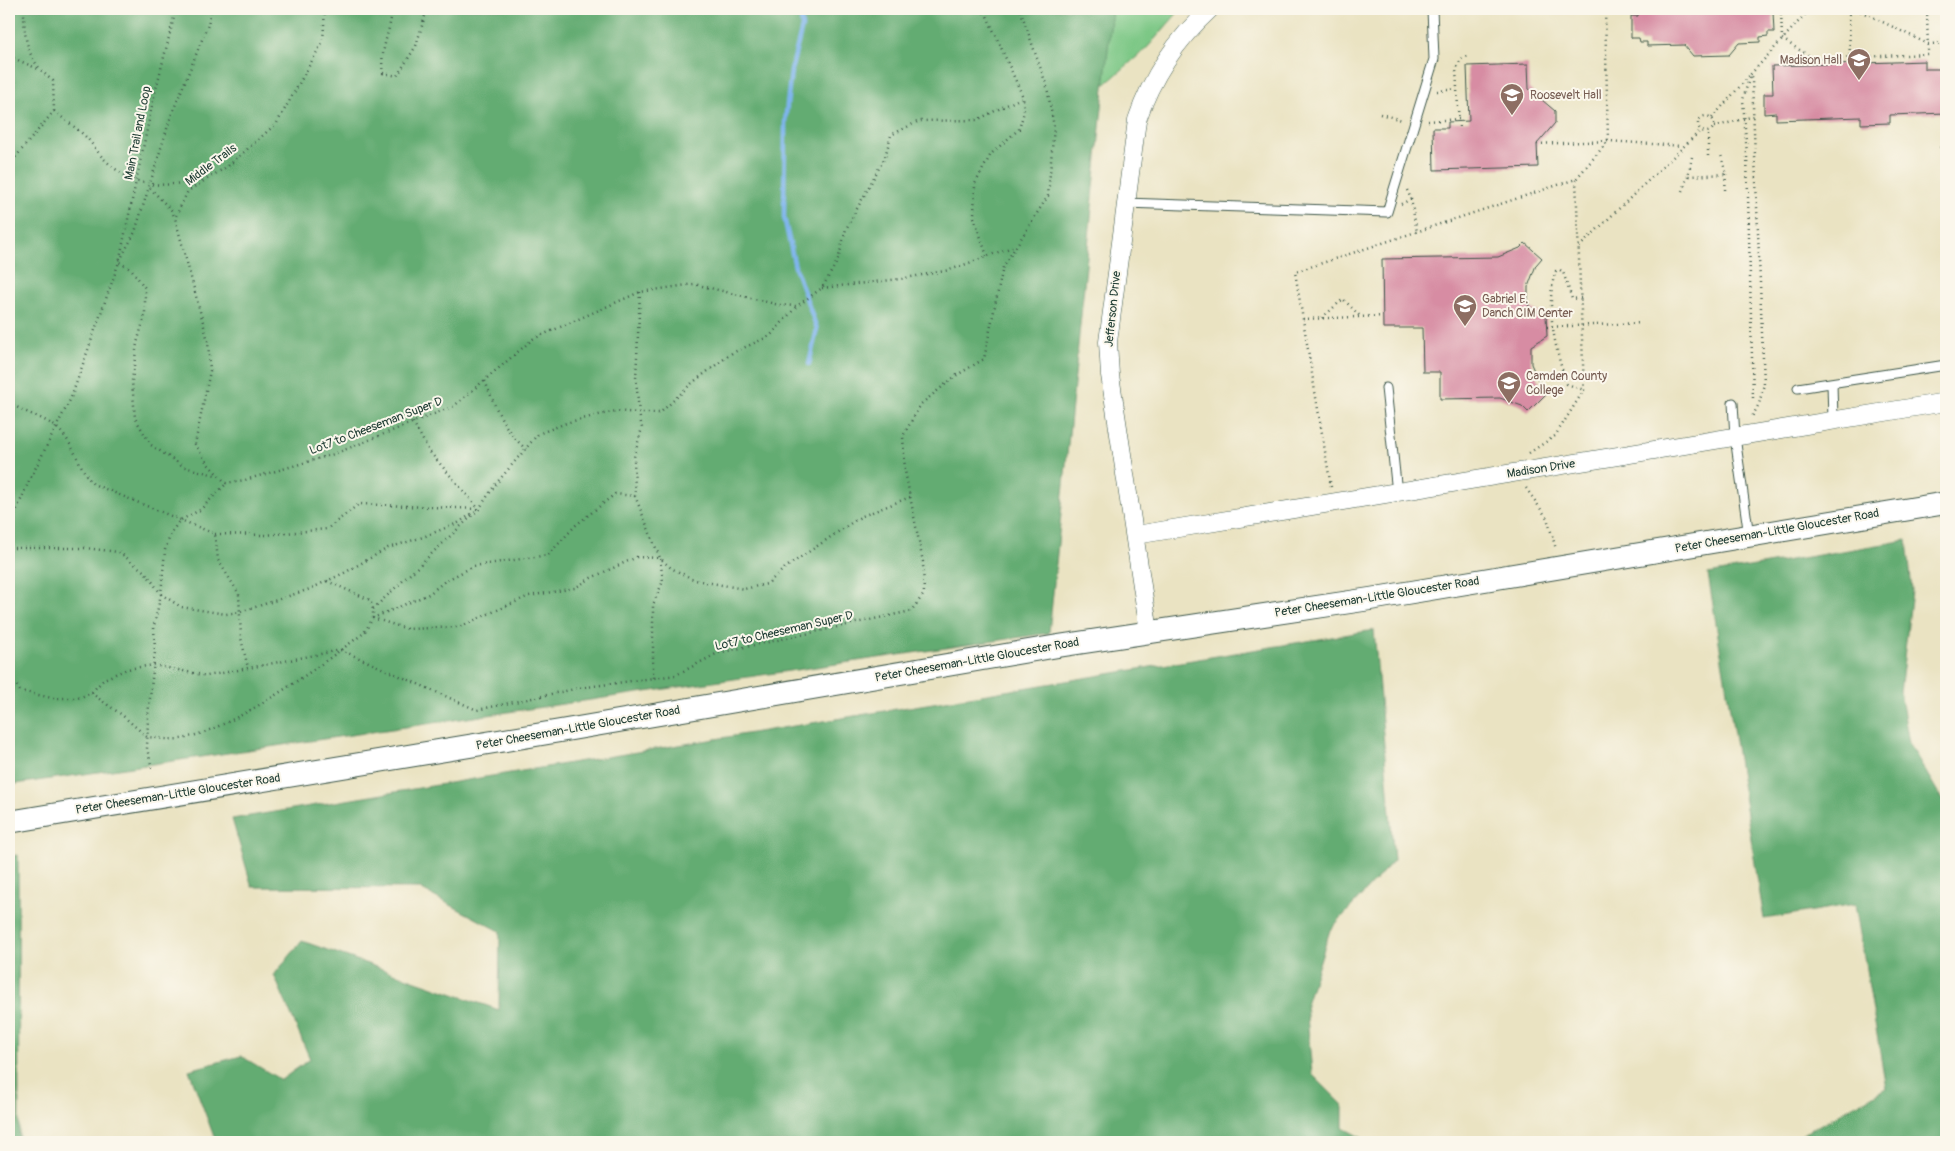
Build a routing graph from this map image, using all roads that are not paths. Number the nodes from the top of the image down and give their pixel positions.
1 (1210, 9) edge
2 (1432, 9) edge
3 (1125, 203) junction
4 (1946, 364) edge
5 (1832, 383) junction
6 (1386, 388) dead end
7 (1798, 388) dead end
8 (1946, 402) edge
9 (1733, 403) dead end
10 (1833, 420) junction
11 (1734, 436) junction
12 (1397, 493) junction
13 (1946, 503) edge
14 (1136, 535) junction
15 (1748, 536) junction
16 (1149, 632) junction
17 (9, 822) edge

1 - 3 street, Jefferson Drive
2 - 3 lane
3 - 14 street, Jefferson Drive
4 - 5 lane
5 - 7 lane
5 - 10 lane
6 - 12 lane
8 - 10 street, Madison Drive
9 - 11 lane
10 - 11 street, Madison Drive
11 - 12 street, Madison Drive
11 - 15 lane
12 - 14 street, Madison Drive
13 - 15 street, Peter Cheeseman-Little Gloucester Road
14 - 16 street, Jefferson Drive
15 - 16 street, Peter Cheeseman-Little Gloucester Road
16 - 17 street, Peter Cheeseman-Little Gloucester Road

